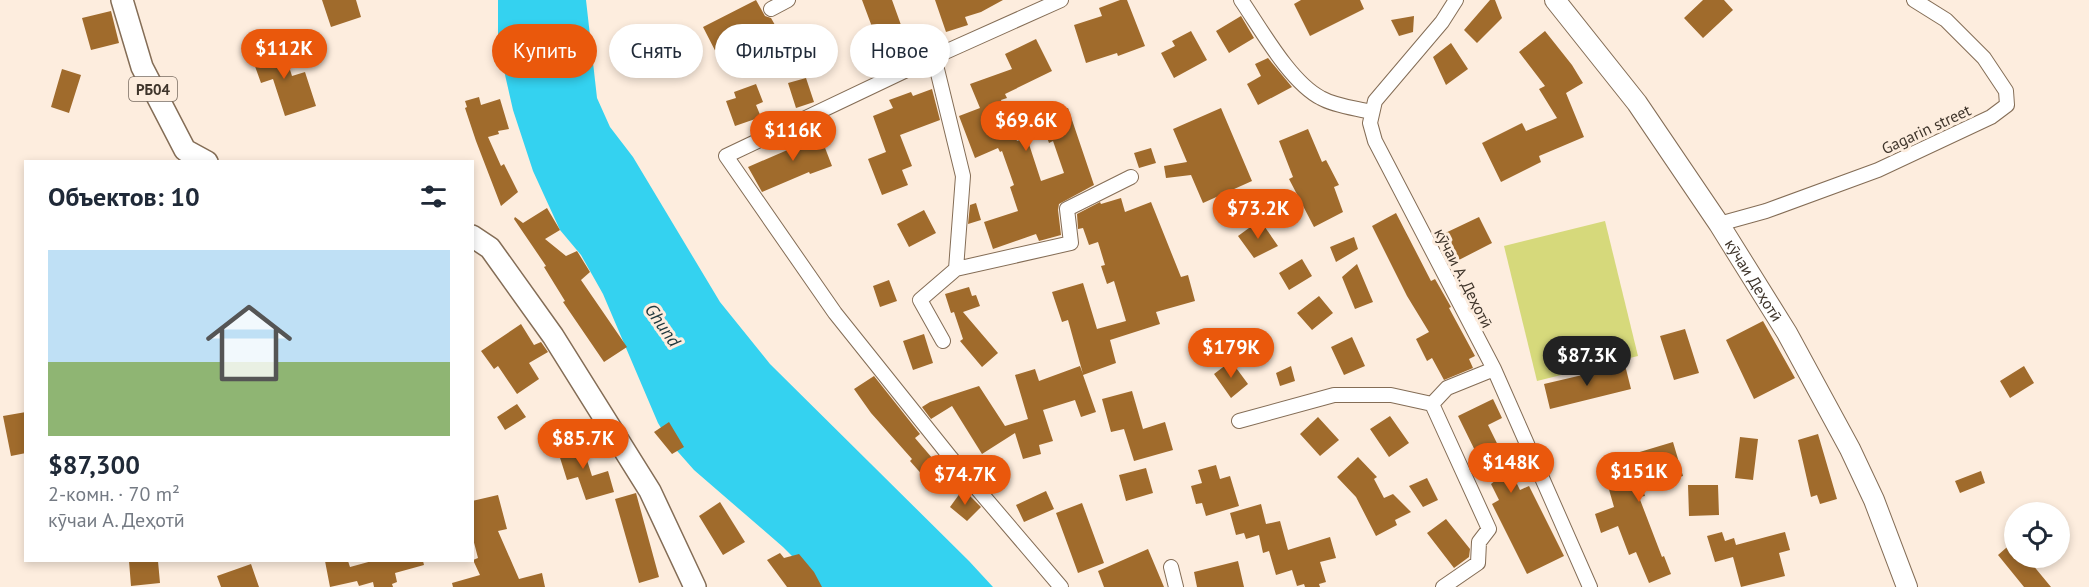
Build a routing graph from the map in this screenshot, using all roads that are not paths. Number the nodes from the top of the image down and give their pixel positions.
1 (122, 0) edge
2 (788, 0) edge
3 (1062, 0) edge
4 (1241, 0) edge
5 (1456, 0) edge
6 (1555, 0) edge
7 (1914, 0) edge
8 (771, 9) dead end
9 (950, 50) edge
10 (890, 78) edge
11 (939, 78) edge
12 (1371, 112) junction
13 (203, 160) edge
14 (1131, 177) dead end
15 (1719, 224) junction
16 (474, 237) edge
17 (956, 269) junction
18 (943, 341) dead end
19 (1494, 369) junction
20 (1432, 404) junction
21 (1239, 421) dead end
22 (1171, 567) dead end
23 (695, 587) edge
24 (1061, 587) edge
25 (1176, 587) edge
26 (1443, 587) edge
27 (1590, 587) edge
28 (1907, 587) edge

1 - 13 main road, РБ04
2 - 8 street
3 - 9 street
4 - 12 street
5 - 12 street
6 - 15 main road, кӯчаи Деҳотӣ
7 - 15 street, Gagarin street
10 - 24 street
11 - 17 street
12 - 19 street, кӯчаи А. Деҳотӣ
14 - 17 street
15 - 28 main road, кӯчаи Деҳотӣ
16 - 23 main road
17 - 18 street
19 - 20 street
19 - 27 street, кӯчаи А. Деҳотӣ
20 - 21 street
20 - 26 street
22 - 25 street

